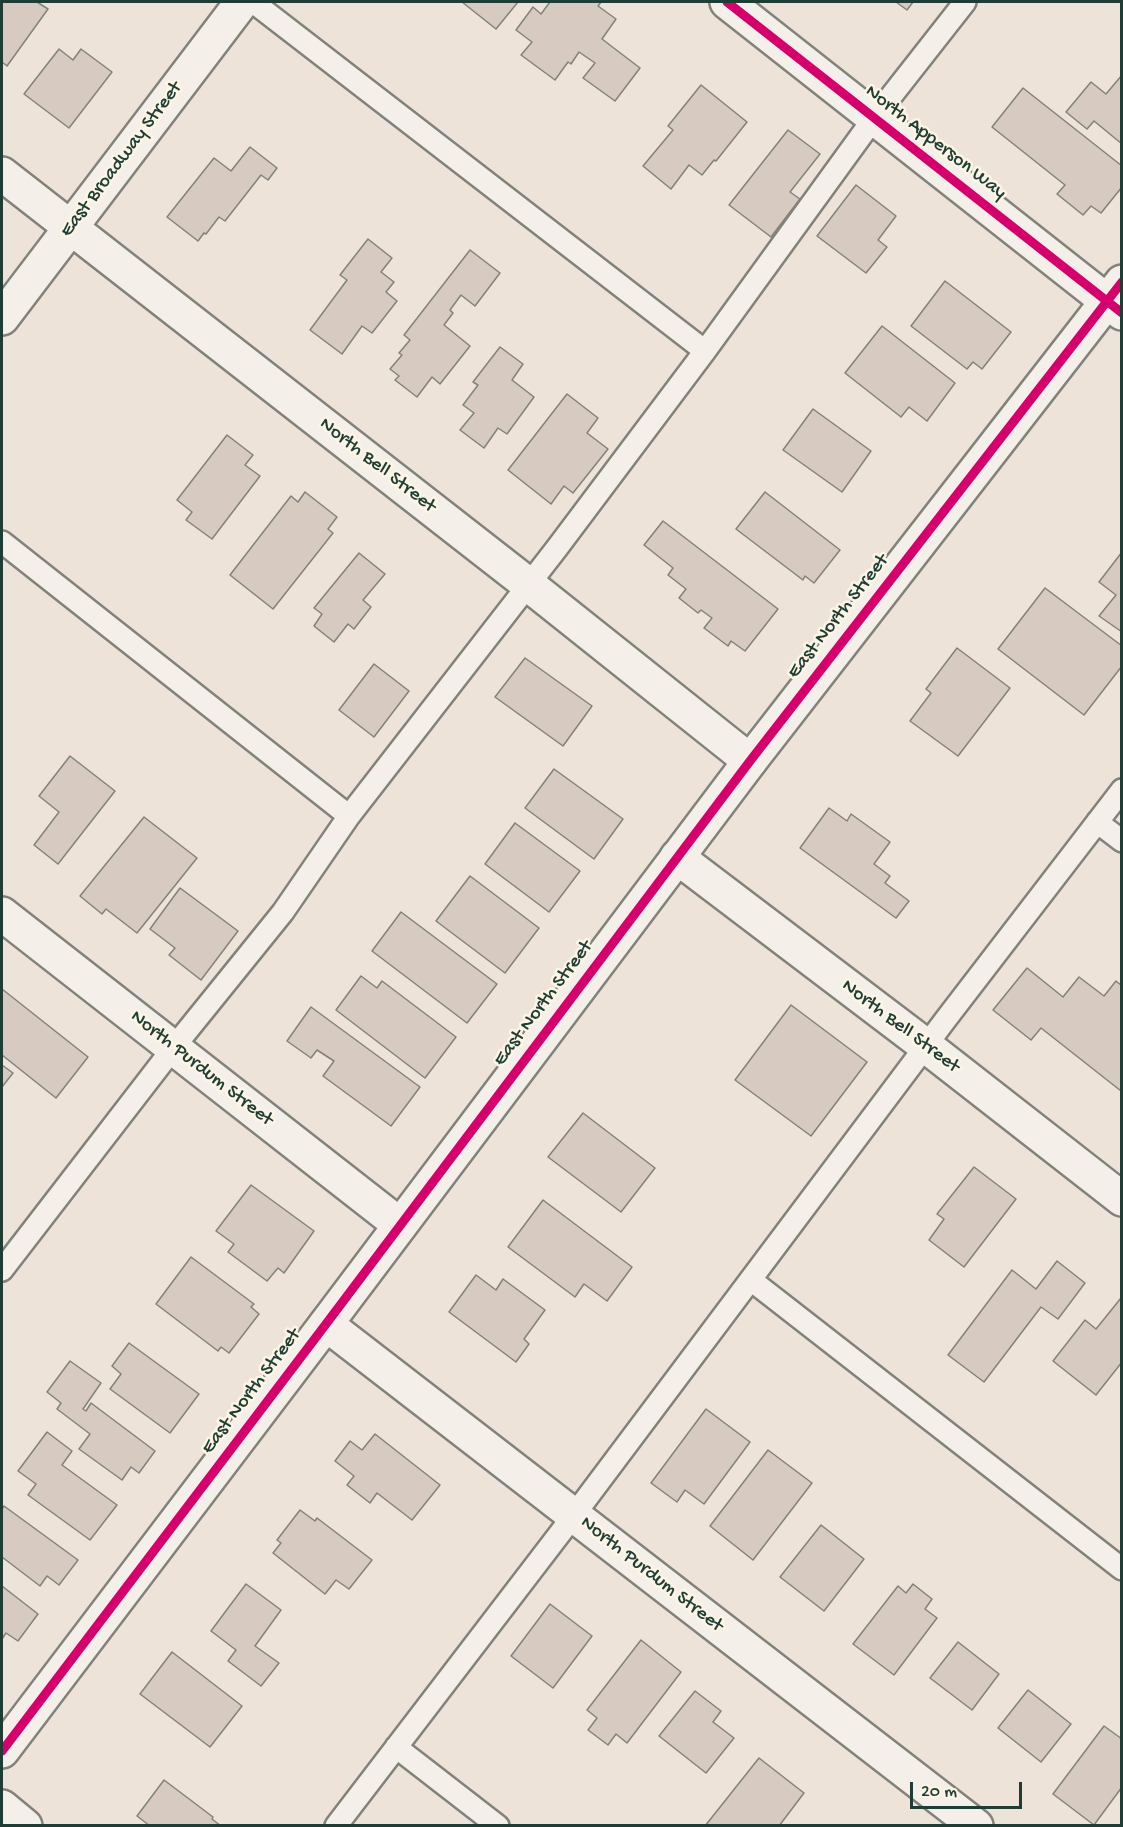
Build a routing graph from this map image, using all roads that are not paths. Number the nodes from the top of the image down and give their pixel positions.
1 (242, 2) edge
2 (253, 2) edge
3 (727, 2) edge
4 (965, 2) edge
5 (874, 118) junction
6 (2, 174) edge
7 (70, 228) junction
8 (1116, 299) edge
9 (2, 318) edge
10 (705, 351) junction
11 (2, 542) edge
12 (529, 585) junction
13 (750, 761) junction
14 (1122, 790) edge
15 (349, 816) junction
16 (1097, 822) junction
17 (1122, 841) edge
18 (677, 857) junction
19 (2, 914) edge
20 (926, 1046) junction
21 (174, 1047) junction
22 (1122, 1199) edge
23 (400, 1225) junction
24 (2, 1270) edge
25 (751, 1280) junction
26 (326, 1324) junction
27 (574, 1515) junction
28 (1122, 1569) edge
29 (396, 1747) junction
30 (2, 1751) edge
31 (2, 1807) edge
32 (25, 1826) edge
33 (336, 1826) edge
34 (498, 1826) edge
35 (976, 1826) edge

1 - 7 street, East Broadway Street
2 - 10 lane
3 - 5 street, North Apperson Way
4 - 5 lane
5 - 8 street, North Apperson Way
5 - 10 lane
6 - 7 street, North Bell Street
7 - 9 street, East Broadway Street
7 - 12 street, North Bell Street
8 - 13 street, East North Street
10 - 12 lane
11 - 15 lane
12 - 13 street, North Bell Street
12 - 15 lane
13 - 18 street, East North Street
14 - 16 lane
15 - 21 lane
16 - 17 lane
16 - 20 lane
18 - 20 street, North Bell Street
18 - 23 street, East North Street
19 - 21 street, North Purdum Street
20 - 22 street, North Bell Street
20 - 25 lane
21 - 23 street, North Purdum Street
21 - 24 lane
23 - 26 street, East North Street
25 - 27 lane
25 - 28 lane
26 - 27 street, North Purdum Street
26 - 30 street, East North Street
27 - 29 lane
27 - 35 street, North Purdum Street
29 - 33 lane
29 - 34 lane
31 - 32 street

